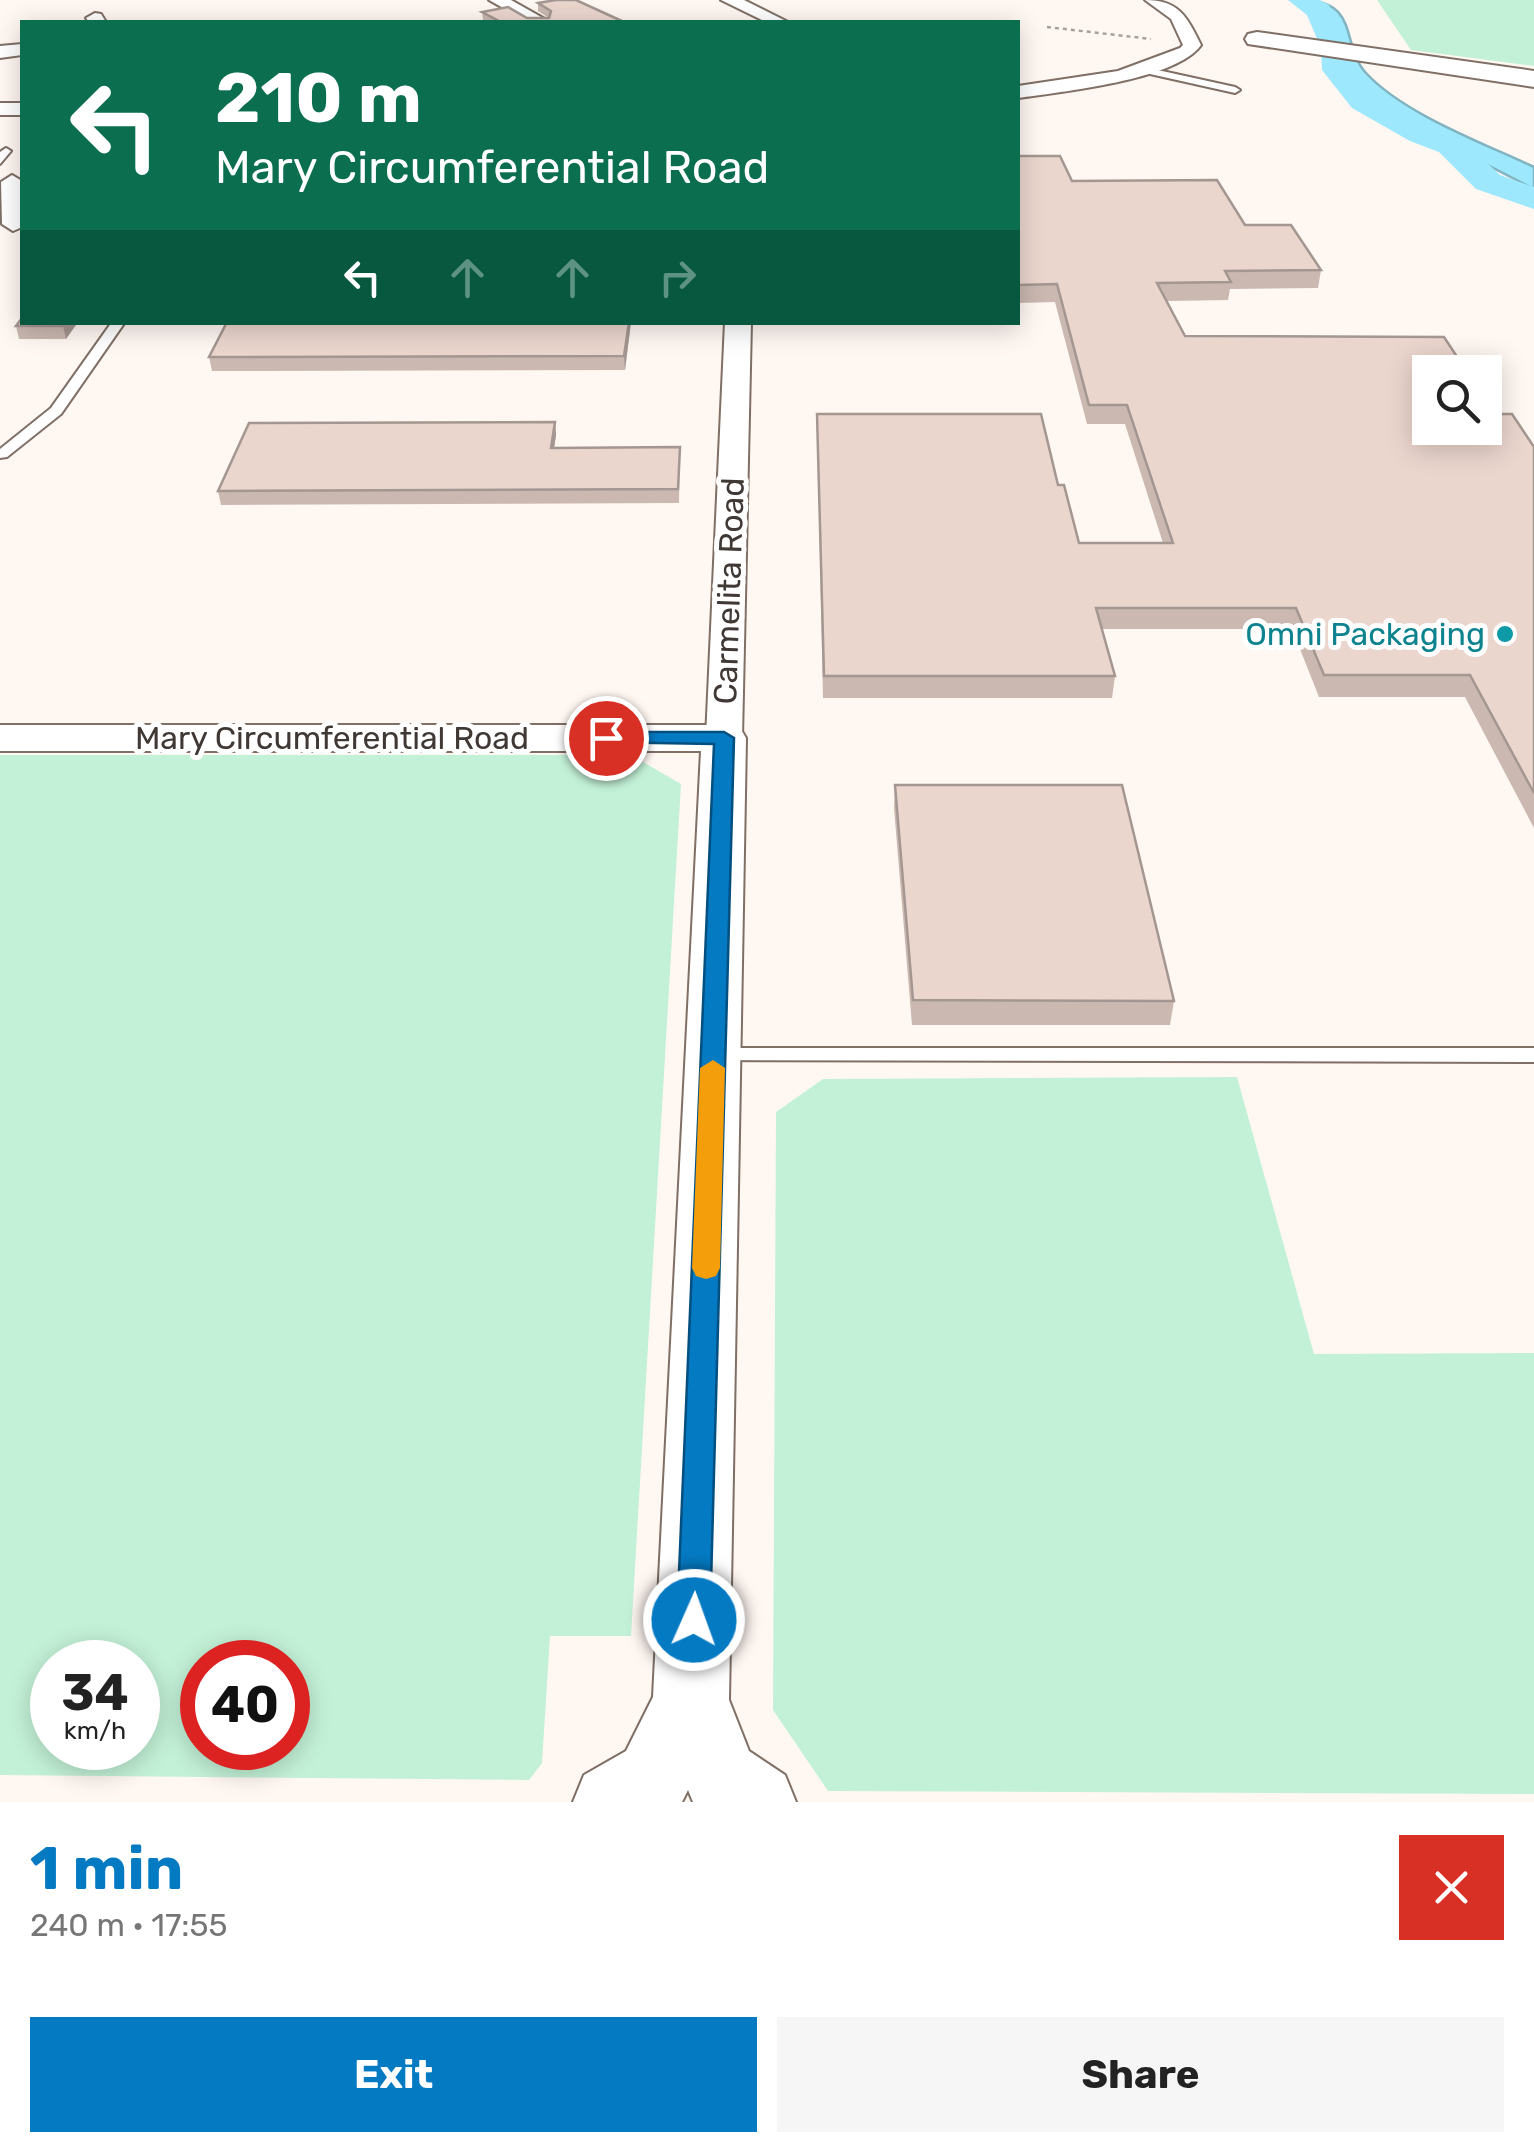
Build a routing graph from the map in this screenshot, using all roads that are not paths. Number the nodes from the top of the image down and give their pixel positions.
1 (498, 0) edge
2 (1154, 0) edge
3 (739, 1) edge
4 (536, 20) edge
5 (775, 20) edge
6 (1259, 37) dead end
7 (1144, 70) junction
8 (1534, 75) edge
9 (1235, 90) dead end
10 (1020, 92) edge
11 (11, 182) edge
12 (13, 224) dead end
13 (118, 325) edge
14 (738, 325) edge
15 (2, 454) edge
16 (0, 738) edge
17 (724, 738) junction
18 (713, 1055) junction
19 (1534, 1055) edge
20 (691, 1700) junction
21 (612, 1802) edge
22 (757, 1802) edge

1 - 4 street
2 - 7 street
3 - 5 street
6 - 8 highway
7 - 9 lane
7 - 10 street
11 - 12 street
13 - 15 lane
14 - 17 street, Carmelita Road
16 - 17 street, Mary Circumferential Road
17 - 18 street, Carmelita Road
18 - 19 lane
18 - 20 street, Carmelita Road
20 - 21 street
20 - 22 street

